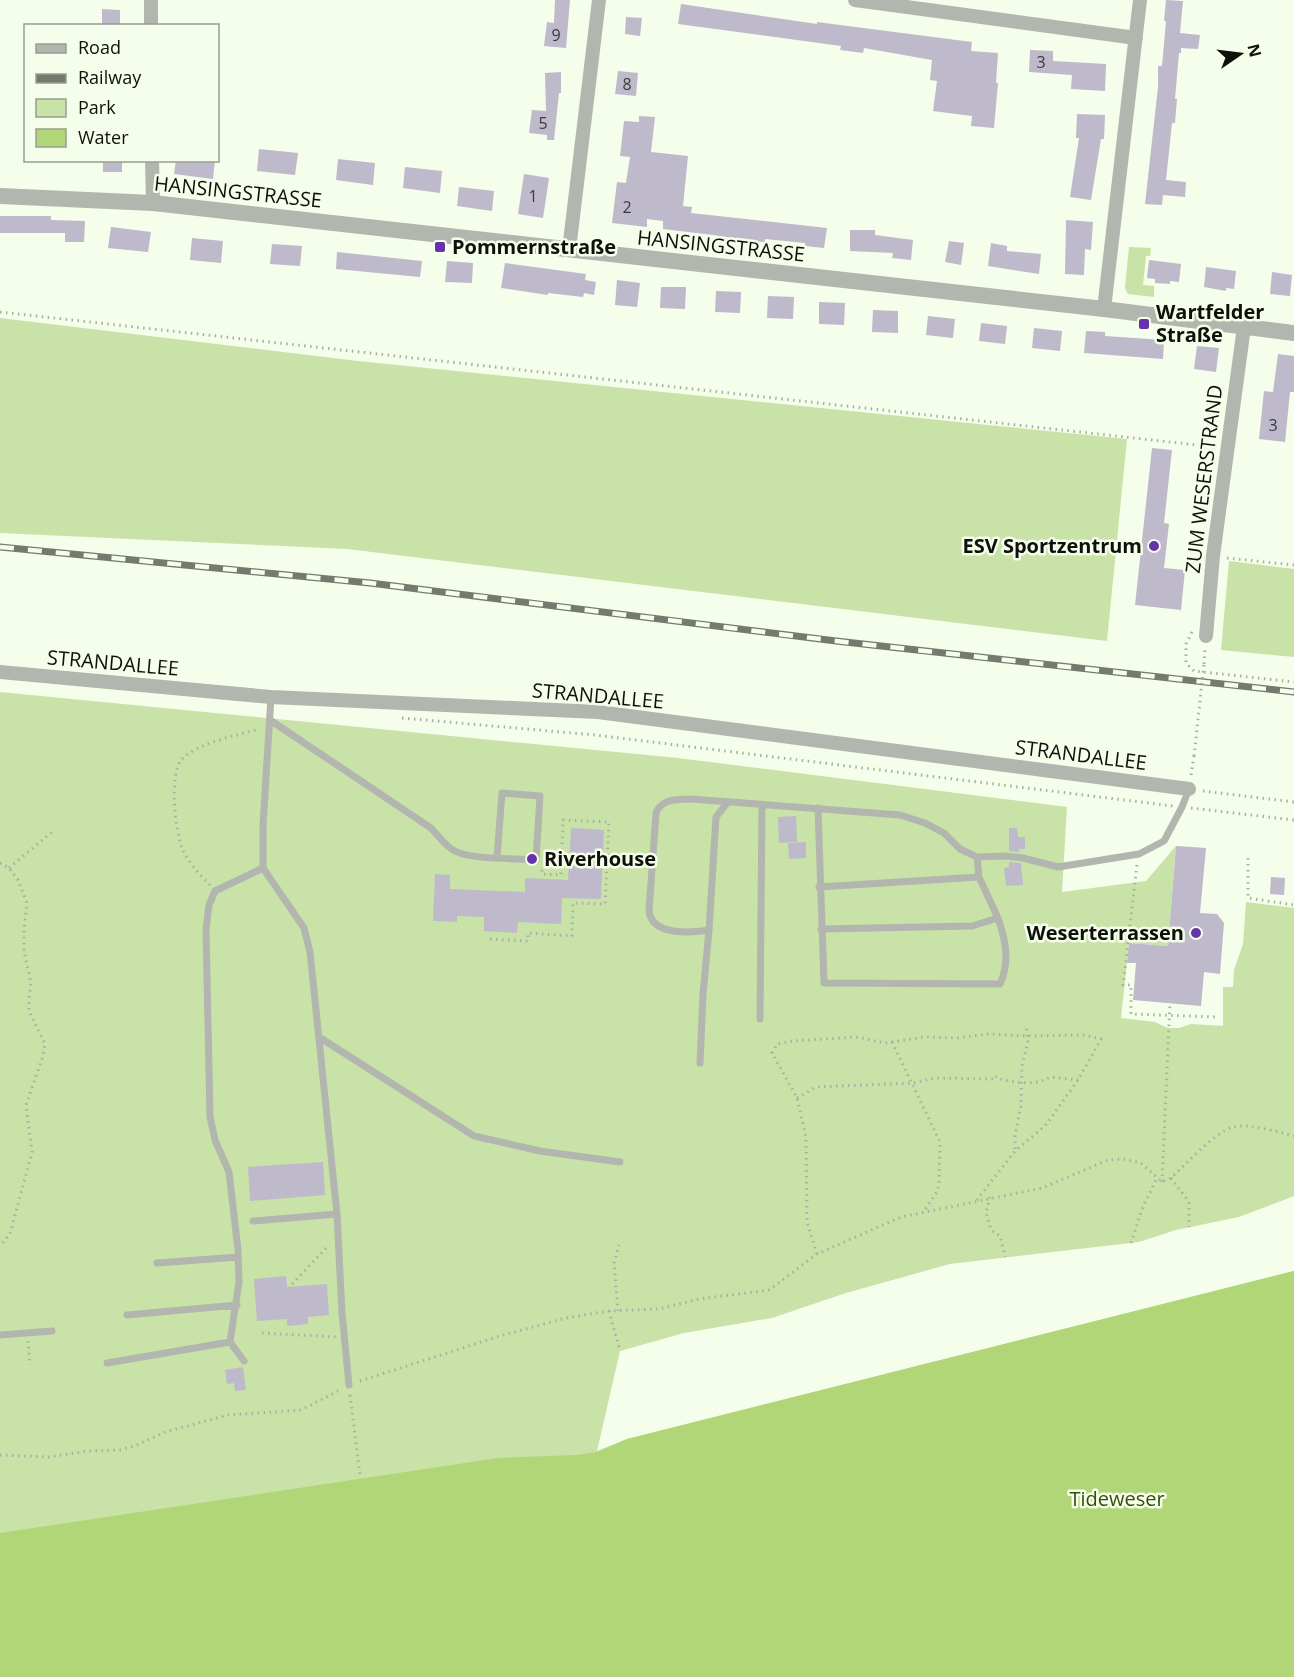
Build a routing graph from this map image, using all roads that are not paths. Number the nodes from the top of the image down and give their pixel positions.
1 (151, 0) edge
2 (599, 0) edge
3 (855, 0) edge
4 (1140, 0) edge
5 (151, 24) edge
6 (1136, 38) junction
7 (152, 162) edge
8 (0, 195) edge
9 (153, 202) junction
10 (569, 250) junction
11 (1104, 309) junction
12 (1244, 327) junction
13 (1294, 333) edge
14 (1207, 631) road end
15 (0, 672) edge
16 (271, 697) junction
17 (270, 723) junction
18 (1189, 789) joint
19 (728, 802) junction
20 (762, 805) junction
21 (818, 808) junction
22 (498, 857) junction
23 (977, 857) junction
24 (263, 868) junction
25 (979, 877) junction
26 (819, 887) junction
27 (998, 918) junction
28 (821, 929) junction
29 (709, 930) junction
30 (760, 1019) dead end
31 (319, 1037) junction
32 (700, 1063) dead end
33 (620, 1162) dead end
34 (338, 1214) junction
35 (253, 1221) dead end
36 (238, 1257) junction
37 (157, 1263) dead end
38 (237, 1305) junction
39 (127, 1315) dead end
40 (52, 1331) dead end
41 (0, 1335) edge
42 (230, 1342) junction
43 (244, 1361) dead end
44 (107, 1363) dead end
45 (349, 1385) road end

1 - 5 street
2 - 10 street
3 - 6 street
4 - 6 street
6 - 11 street
7 - 9 street
8 - 9 street, HANSINGSTRASSE
9 - 10 street, HANSINGSTRASSE
10 - 11 street, HANSINGSTRASSE
11 - 12 street, HANSINGSTRASSE
12 - 13 street, HANSINGSTRASSE
12 - 14 street, ZUM WESERSTRAND
15 - 16 street, STRANDALLEE
16 - 17 lane
16 - 18 street, STRANDALLEE
17 - 22 lane
17 - 24 lane
18 - 23 lane
19 - 20 lane
19 - 29 lane
19 - 29 lane
20 - 21 lane
20 - 30 lane
21 - 23 lane
21 - 26 lane
22 - 22 lane
23 - 25 lane
24 - 31 lane
24 - 36 lane
25 - 26 lane
25 - 27 lane
26 - 28 lane
27 - 28 lane
27 - 28 lane
29 - 32 lane
31 - 33 lane
31 - 34 lane
34 - 35 lane
34 - 45 lane
36 - 37 lane
36 - 38 lane
38 - 39 lane
38 - 42 lane
40 - 41 lane
42 - 43 lane
42 - 44 lane

